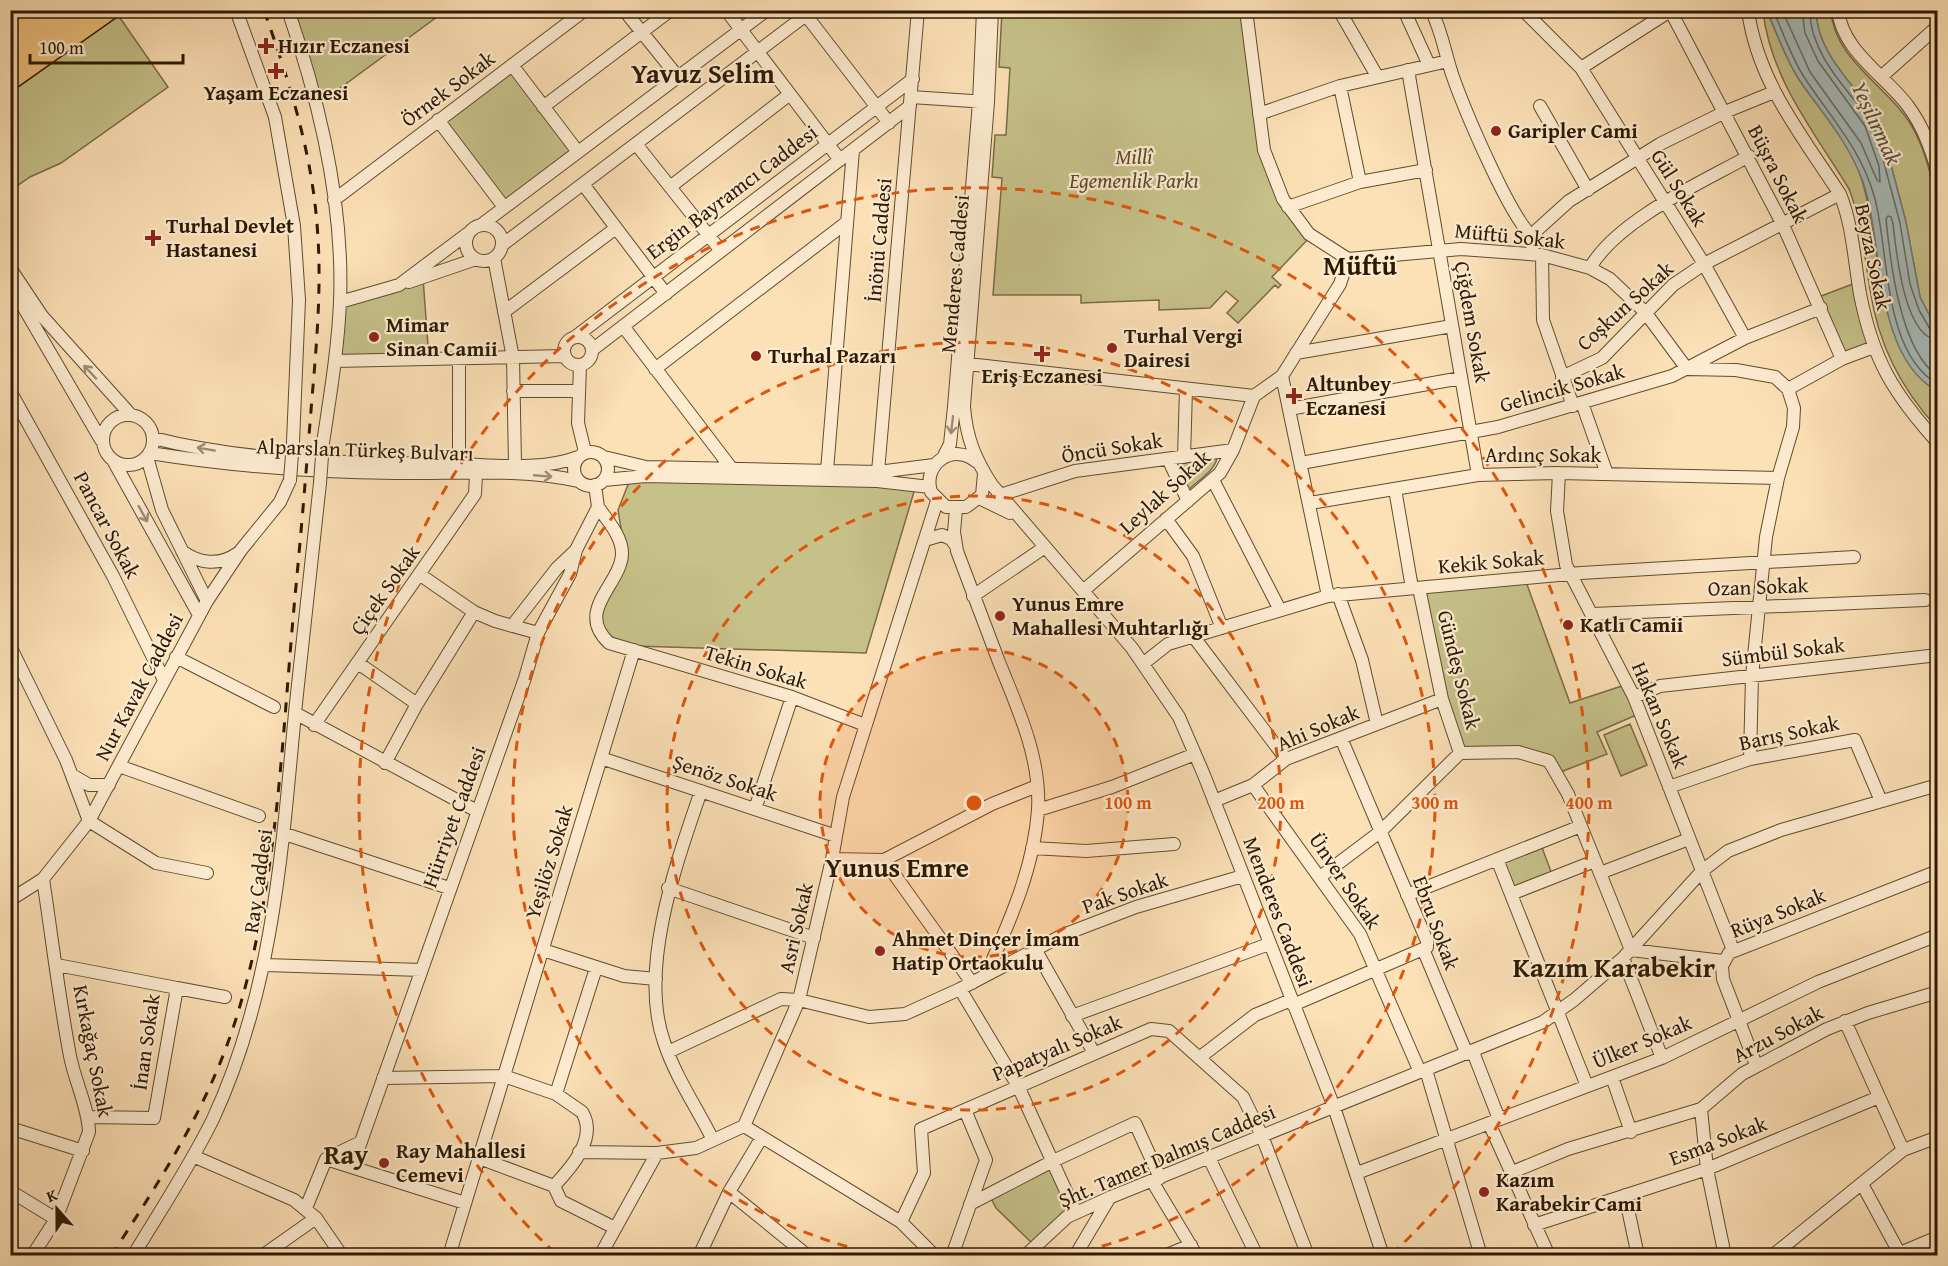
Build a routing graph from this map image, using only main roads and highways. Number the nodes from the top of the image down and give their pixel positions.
1 (45, 10) edge
2 (68, 10) edge
3 (91, 10) edge
4 (112, 10) edge
5 (10, 35) edge
6 (10, 51) edge
7 (10, 67) edge
8 (10, 82) edge

1 - 5 highway
2 - 6 highway
3 - 7 highway
4 - 8 highway

